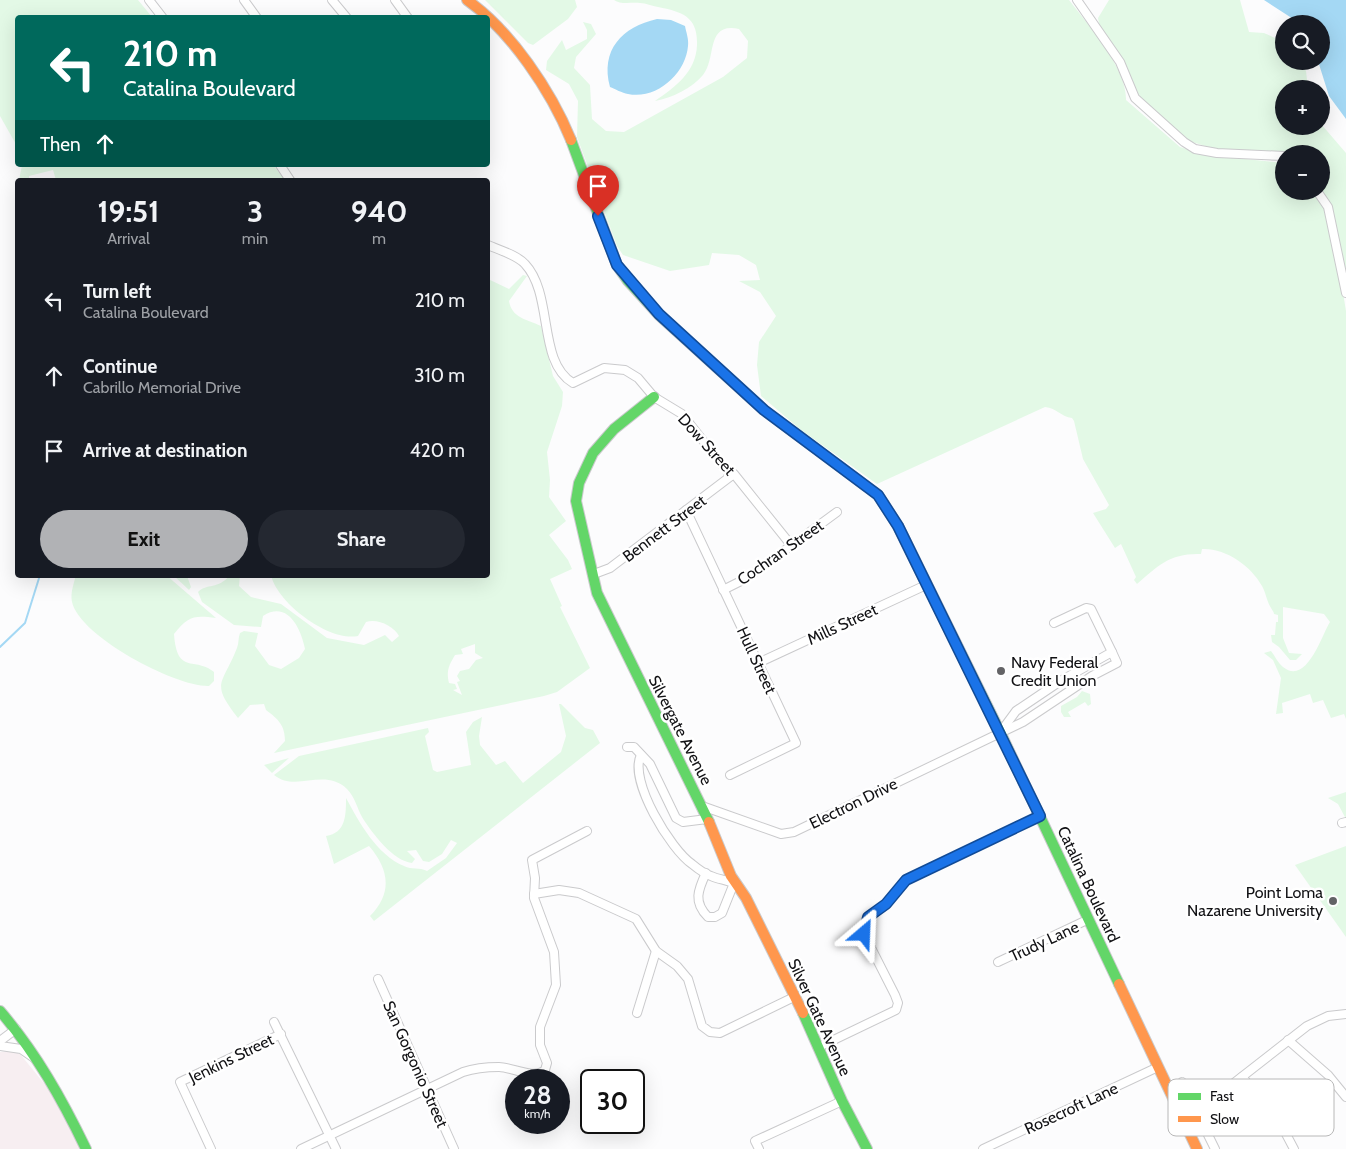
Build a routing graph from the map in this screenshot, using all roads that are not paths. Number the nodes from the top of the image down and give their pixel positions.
1 (150, 0) edge
2 (244, 0) edge
3 (332, 0) edge
4 (395, 0) edge
5 (467, 0) edge
6 (1077, 0) edge
7 (161, 15) edge
8 (255, 15) edge
9 (344, 15) edge
10 (406, 15) edge
11 (485, 15) edge
12 (490, 20) edge
13 (1275, 156) edge
14 (281, 167) edge
15 (289, 178) edge
16 (1323, 200) edge
17 (490, 246) edge
18 (1346, 293) edge
19 (654, 397) junction
20 (732, 476) junction
21 (686, 510) junction
22 (837, 512) dead end
23 (791, 545) junction
24 (594, 574) junction
25 (926, 585) junction
26 (723, 590) junction
27 (1054, 623) dead end
28 (1112, 652) junction
29 (758, 663) junction
30 (1000, 732) junction
31 (627, 748) dead end
32 (641, 754) junction
33 (730, 774) dead end
34 (702, 806) junction
35 (1040, 816) junction
36 (707, 819) junction
37 (587, 832) dead end
38 (706, 873) junction
39 (735, 884) junction
40 (534, 894) junction
41 (746, 898) joint
42 (1089, 919) junction
43 (656, 951) junction
44 (998, 962) dead end
45 (378, 979) dead end
46 (794, 997) junction
47 (0, 1011) edge
48 (637, 1013) dead end
49 (1346, 1014) edge
50 (274, 1022) dead end
51 (16, 1029) junction
52 (281, 1034) junction
53 (1288, 1040) junction
54 (0, 1042) edge
55 (0, 1046) edge
56 (819, 1047) junction
57 (39, 1061) junction
58 (1158, 1067) junction
59 (1242, 1077) joint
60 (1239, 1079) edge
61 (1331, 1079) edge
62 (1334, 1082) edge
63 (1168, 1088) edge
64 (426, 1090) junction
65 (1346, 1097) edge
66 (842, 1101) junction
67 (330, 1135) junction
68 (1191, 1136) edge
69 (1208, 1136) edge
70 (1287, 1136) edge
71 (86, 1149) edge
72 (211, 1149) edge
73 (301, 1149) edge
74 (336, 1149) edge
75 (454, 1149) edge
76 (759, 1149) edge
77 (867, 1149) edge
78 (983, 1149) edge
79 (1197, 1149) edge
80 (1214, 1149) edge
81 (1294, 1149) edge

1 - 7 street
2 - 8 street
3 - 9 street
4 - 10 street
5 - 11 main road, Catalina Boulevard
6 - 13 street
12 - 25 main road, Catalina Boulevard
14 - 15 street
16 - 18 street
17 - 19 street, Dow Street
19 - 20 street, Dow Street
19 - 24 main road
20 - 21 street, Bennett Street
20 - 23 street, Dow Street
21 - 24 street, Bennett Street
21 - 26 street, Hull Street
22 - 23 street, Cochran Street
23 - 26 street, Cochran Street
24 - 34 main road, Silvergate Avenue
25 - 29 street, Mills Street
25 - 30 main road, Catalina Boulevard
26 - 29 street, Hull Street
27 - 28 street
28 - 30 street, Electron Drive
28 - 30 street, Electron Drive
29 - 33 street, Hull Street
30 - 34 street, Electron Drive
30 - 35 main road, Catalina Boulevard
31 - 32 street
32 - 36 street
32 - 38 street
34 - 36 main road, Silvergate Avenue
35 - 42 main road, Catalina Boulevard
35 - 56 street
36 - 39 main road, Silvergate Avenue
37 - 40 street
38 - 39 street
38 - 39 street
39 - 41 main road, Silvergate Avenue
40 - 43 street
40 - 64 street
41 - 46 main road, Silver Gate Avenue
42 - 44 street, Trudy Lane
42 - 58 main road, Catalina Boulevard
43 - 46 street
43 - 48 street
45 - 64 street, San Gorgonio Street
46 - 56 main road, Silver Gate Avenue
47 - 51 main road
49 - 53 street
50 - 52 street
51 - 54 street
51 - 57 main road
52 - 67 street
52 - 72 street, Jenkins Street
53 - 59 street
53 - 61 street
55 - 57 street
56 - 66 main road, Silver Gate Avenue
57 - 71 main road
58 - 63 main road, Catalina Boulevard
58 - 78 street, Rosecroft Lane
59 - 60 street
62 - 65 street
64 - 67 street
64 - 75 street, San Gorgonio Street
66 - 76 street
66 - 77 main road, Silver Gate Avenue
67 - 73 street
67 - 74 street
68 - 79 main road, Catalina Boulevard
69 - 80 street
70 - 81 street

